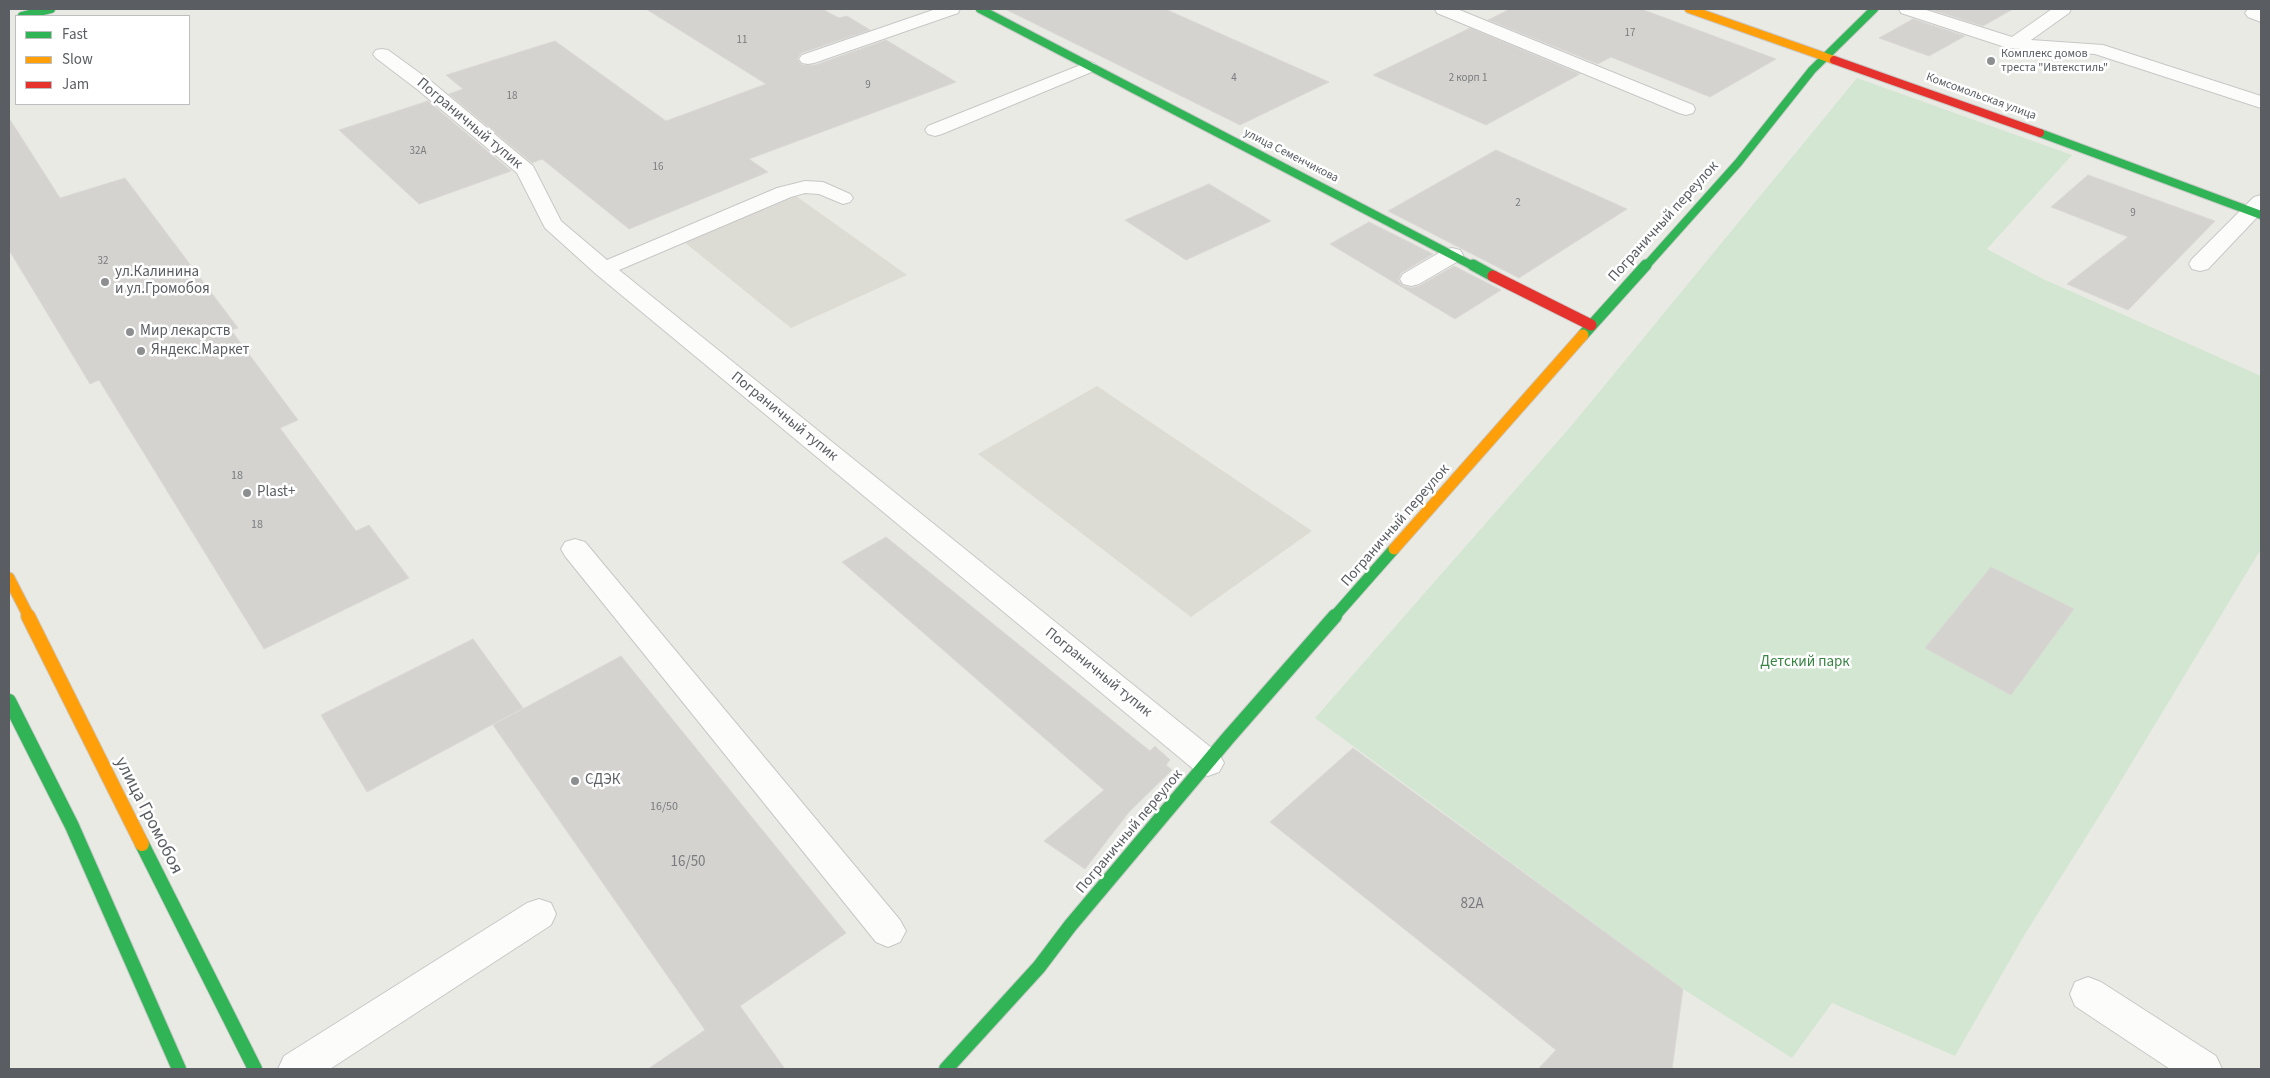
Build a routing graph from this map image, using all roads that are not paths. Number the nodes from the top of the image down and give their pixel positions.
1 (51, 9) edge
2 (952, 9) edge
3 (980, 9) edge
4 (1443, 9) edge
5 (1690, 9) edge
6 (1874, 9) edge
7 (1907, 9) edge
8 (2063, 9) edge
9 (26, 15) edge
10 (2014, 44) junction
11 (382, 54) dead end
12 (1826, 57) junction
13 (808, 59) dead end
14 (1088, 67) junction
15 (2261, 102) edge
16 (1686, 109) dead end
17 (935, 130) dead end
18 (843, 198) dead end
19 (2258, 209) edge
20 (1452, 255) junction
21 (2200, 264) dead end
22 (604, 269) junction
23 (1411, 279) dead end
24 (1592, 325) junction
25 (575, 548) dead end
26 (9, 578) edge
27 (9, 701) edge
28 (1208, 763) junction
29 (539, 914) dead end
30 (888, 931) dead end
31 (2088, 994) dead end
32 (179, 1069) edge
33 (255, 1069) edge
34 (297, 1069) edge
35 (946, 1069) edge
36 (2203, 1069) edge

1 - 9 street
2 - 13 lane
3 - 14 street, улица Семенчикова
4 - 16 lane
5 - 12 street, Комсомольская улица
6 - 12 street, Пограничный переулок
7 - 10 lane
8 - 10 lane
10 - 15 lane
11 - 22 lane, Пограничный тупик
12 - 19 street, Комсомольская улица
12 - 24 street, Пограничный переулок
14 - 17 lane
14 - 20 street, улица Семенчикова
18 - 22 lane
19 - 21 lane
20 - 23 lane
20 - 24 street, улица Семенчикова
22 - 28 lane, Пограничный тупик
24 - 28 street, Пограничный переулок
25 - 30 lane
26 - 33 street, улица Громобоя
27 - 32 street
28 - 35 street, Пограничный переулок
29 - 34 lane
31 - 36 lane

